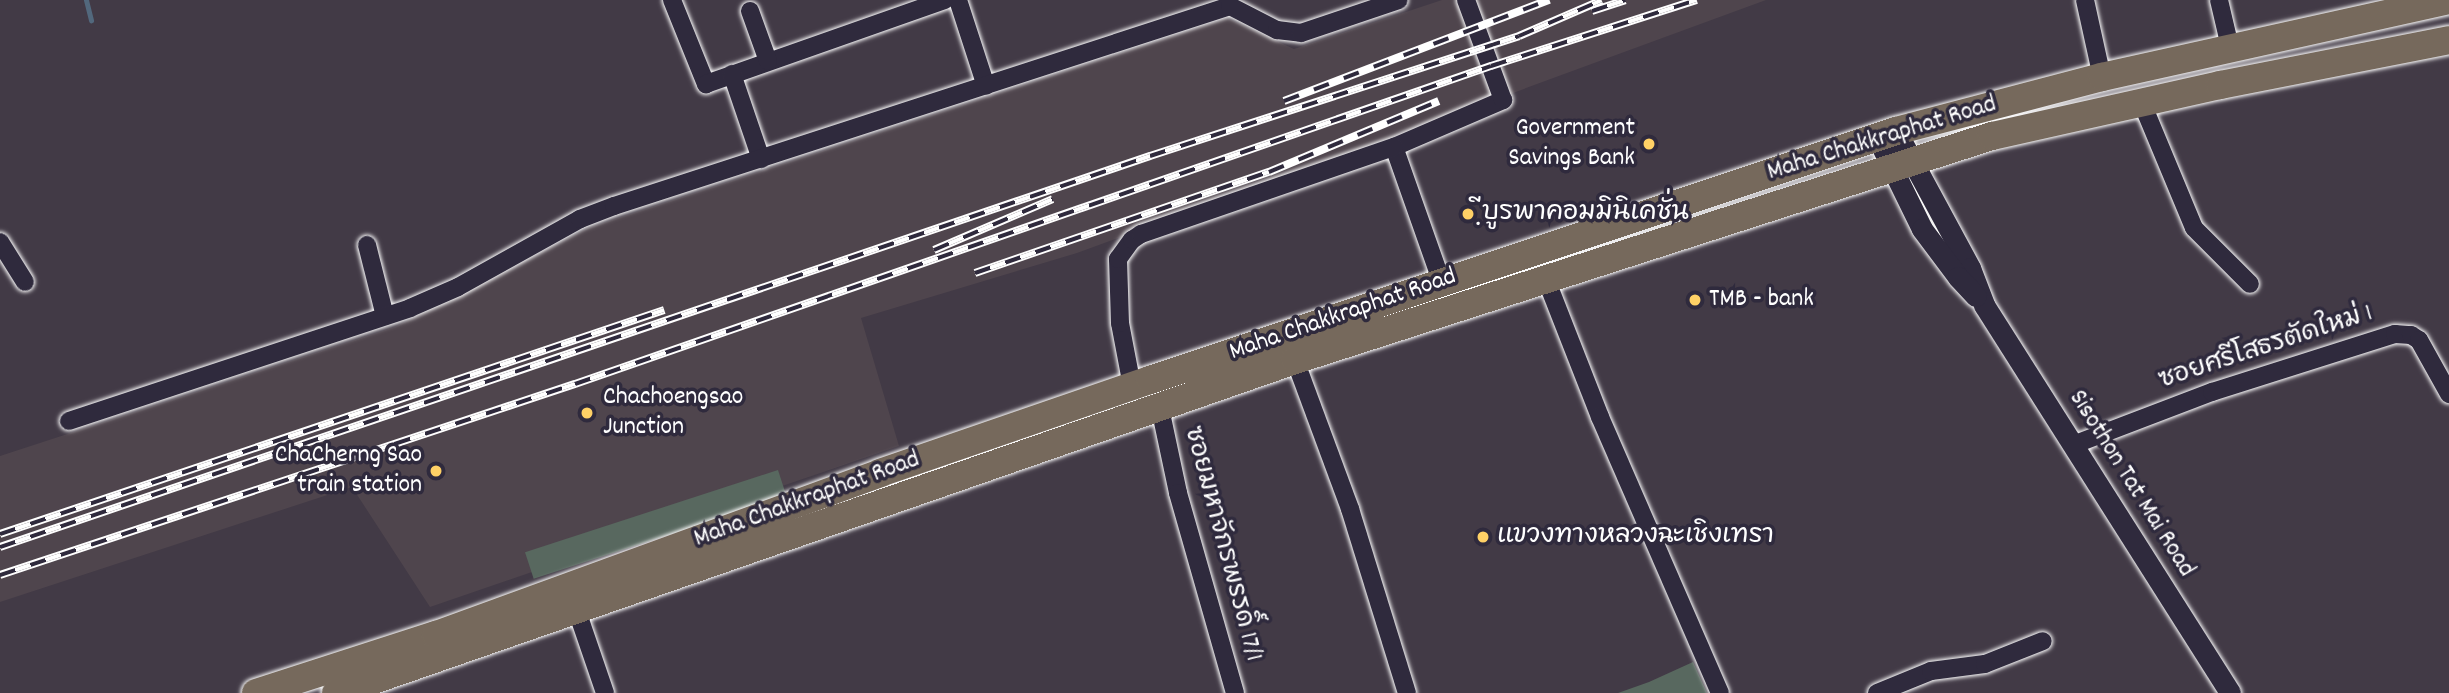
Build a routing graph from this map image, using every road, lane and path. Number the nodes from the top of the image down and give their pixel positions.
1 (672, 0) edge
2 (945, 0) edge
3 (958, 0) edge
4 (1399, 0) edge
5 (1466, 0) edge
6 (2085, 0) edge
7 (2219, 0) edge
8 (2449, 0) edge
9 (1229, 3) edge
10 (1359, 6) edge
11 (750, 11) dead end
12 (2449, 40) edge
13 (2230, 47) junction
14 (768, 61) junction
15 (732, 74) junction
16 (2102, 77) junction
17 (986, 86) junction
18 (2142, 103) junction
19 (1886, 134) junction
20 (1394, 148) junction
21 (761, 159) junction
22 (1901, 165) junction
23 (0, 242) edge
24 (367, 245) dead end
25 (1546, 279) junction
26 (24, 282) dead end
27 (1442, 283) junction
28 (2250, 284) dead end
29 (385, 316) junction
30 (1295, 360) junction
31 (1132, 386) junction
32 (2449, 394) edge
33 (1160, 408) junction
34 (69, 421) dead end
35 (2073, 445) junction
36 (578, 611) junction
37 (2043, 641) dead end
38 (440, 646) junction
39 (360, 687) edge
40 (256, 693) edge
41 (337, 693) edge
42 (605, 693) edge
43 (1235, 693) edge
44 (1407, 693) edge
45 (1720, 693) edge
46 (1877, 693) edge
47 (2230, 693) edge

1 - 15 street
2 - 14 street
3 - 17 street
4 - 10 street
5 - 20 street
6 - 16 street
7 - 13 street
8 - 13 main road, Maha Chakkraphat Road
9 - 10 street
9 - 17 street
11 - 14 street
12 - 18 main road, Maha Chakkraphat Road
13 - 16 main road, Maha Chakkraphat Road
14 - 15 street
15 - 21 street
16 - 19 main road, Maha Chakkraphat Road
17 - 21 street
18 - 22 main road, Maha Chakkraphat Road
18 - 28 street
19 - 22 street, Sisothon Tat Mai Road
19 - 27 main road, Maha Chakkraphat Road
20 - 27 street
20 - 31 street
21 - 29 street
22 - 25 main road, Maha Chakkraphat Road
22 - 35 street, Sisothon Tat Mai Road
23 - 26 street
24 - 29 street
25 - 30 main road, Maha Chakkraphat Road
25 - 45 street
27 - 31 main road, Maha Chakkraphat Road
29 - 34 street
30 - 33 main road, Maha Chakkraphat Road
30 - 44 street
31 - 38 main road, Maha Chakkraphat Road
32 - 35 street, ซอยศรีโสธรตัดใหม่ 1
33 - 36 main road, Maha Chakkraphat Road
33 - 43 street, ซอยมหาจักรพรรดิ์ 17/1
35 - 47 street, Sisothon Tat Mai Road
36 - 38 main road, Maha Chakkraphat Road
36 - 42 street
37 - 46 street
38 - 39 main road, Maha Chakkraphat Road
38 - 40 main road, Maha Chakkraphat Road
39 - 41 main road, Maha Chakkraphat Road

